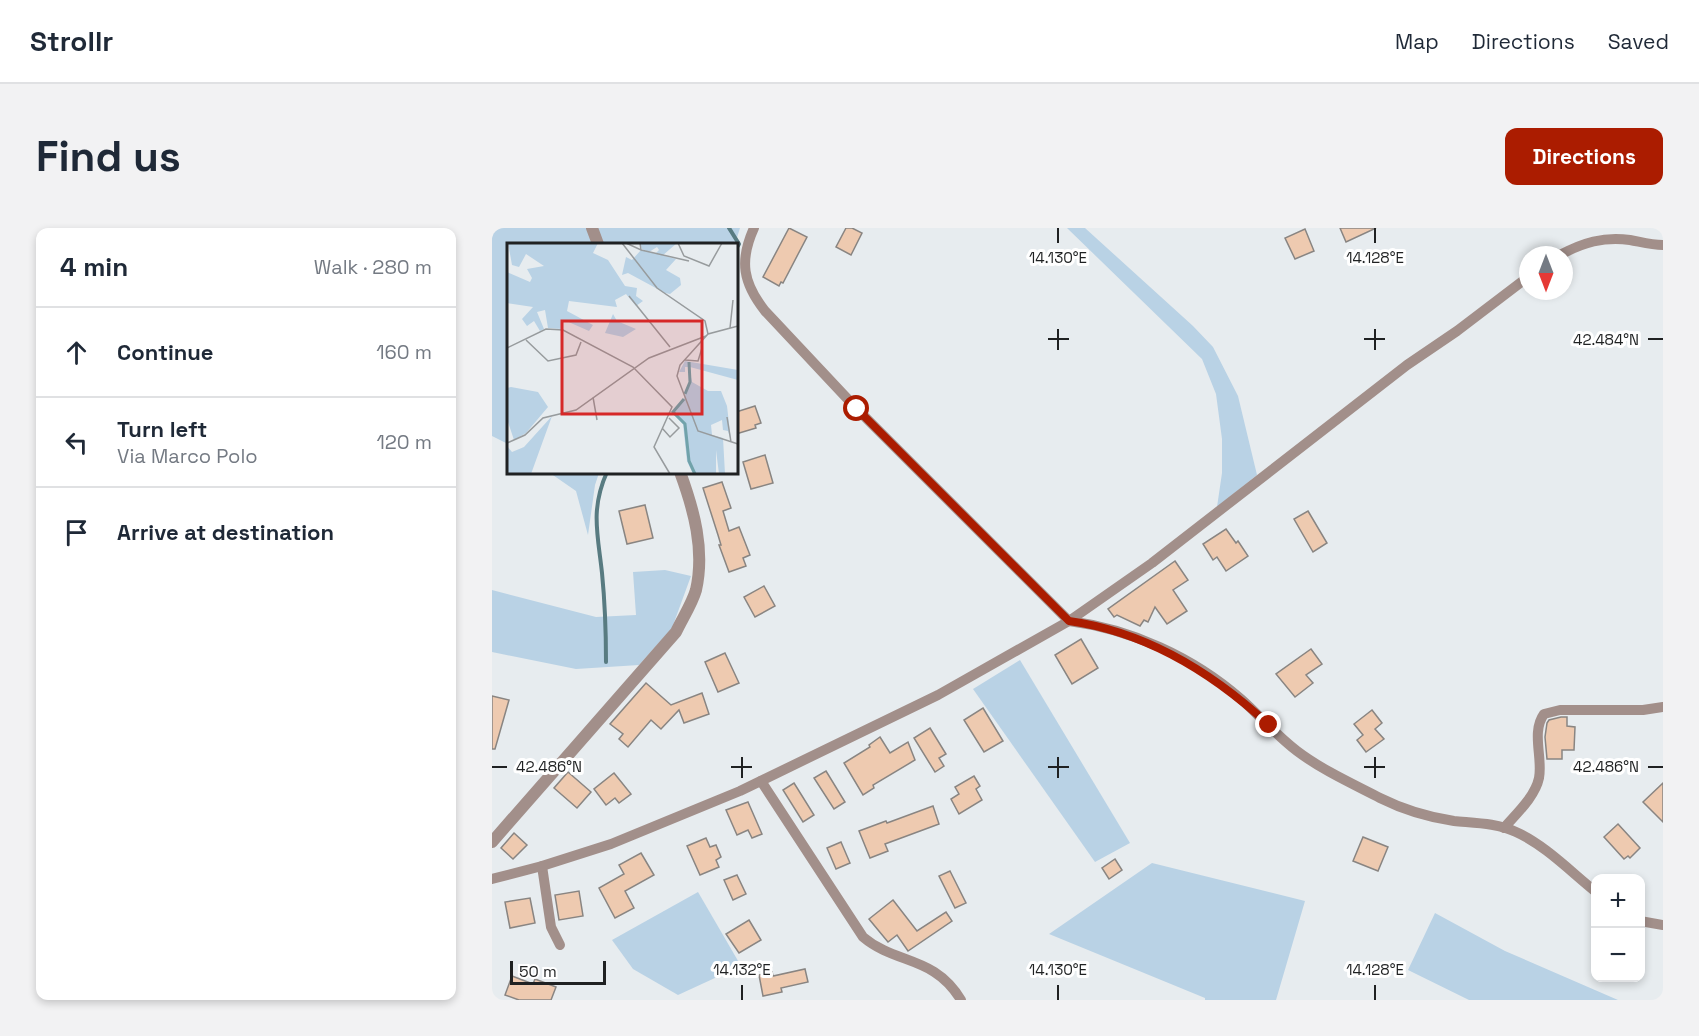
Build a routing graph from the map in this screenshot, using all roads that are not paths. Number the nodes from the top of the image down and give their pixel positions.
1 (592, 228) edge
2 (754, 228) edge
3 (598, 243) edge
4 (1663, 245) edge
5 (1573, 248) edge
6 (1519, 284) edge
7 (681, 474) edge
8 (1069, 621) junction
9 (1663, 707) edge
10 (761, 781) junction
11 (1504, 828) junction
12 (492, 842) edge
13 (542, 866) junction
14 (492, 879) edge
15 (1591, 888) edge
16 (1645, 922) edge
17 (1663, 925) edge
18 (560, 945) dead end
19 (961, 1000) edge

1 - 3 street
2 - 8 street
4 - 5 street
6 - 8 street
7 - 12 street
8 - 10 street
8 - 11 street
9 - 11 street
10 - 13 street
10 - 19 street
11 - 15 street
13 - 14 street
13 - 18 street
16 - 17 street

